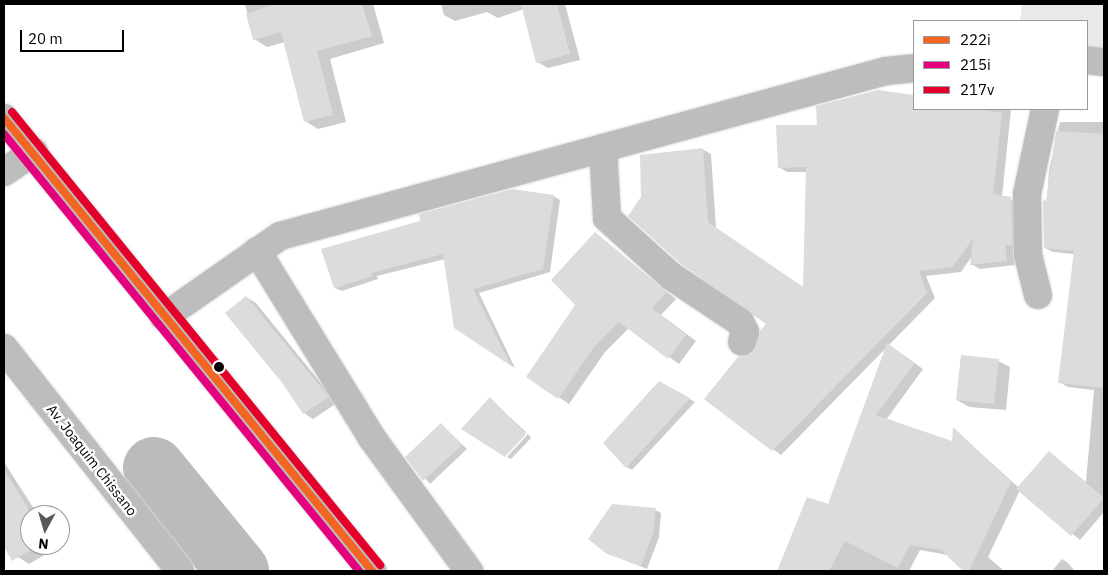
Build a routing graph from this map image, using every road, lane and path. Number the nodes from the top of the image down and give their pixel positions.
1 (1088, 60) edge
2 (1104, 62) edge
3 (913, 68) edge
4 (1045, 110) edge
5 (4, 118) edge
6 (603, 148) junction
7 (34, 152) junction
8 (4, 172) edge
9 (257, 251) junction
10 (1038, 295) dead end
11 (164, 317) junction
12 (742, 342) dead end
13 (4, 348) edge
14 (180, 571) edge
15 (372, 571) edge
16 (469, 571) edge

1 - 2 street
3 - 6 street
4 - 10 street
5 - 7 street
6 - 9 street
6 - 12 street
7 - 8 street
7 - 11 street
9 - 11 street
9 - 16 street
11 - 15 street
13 - 14 street, Av. Joaquim Chissano

